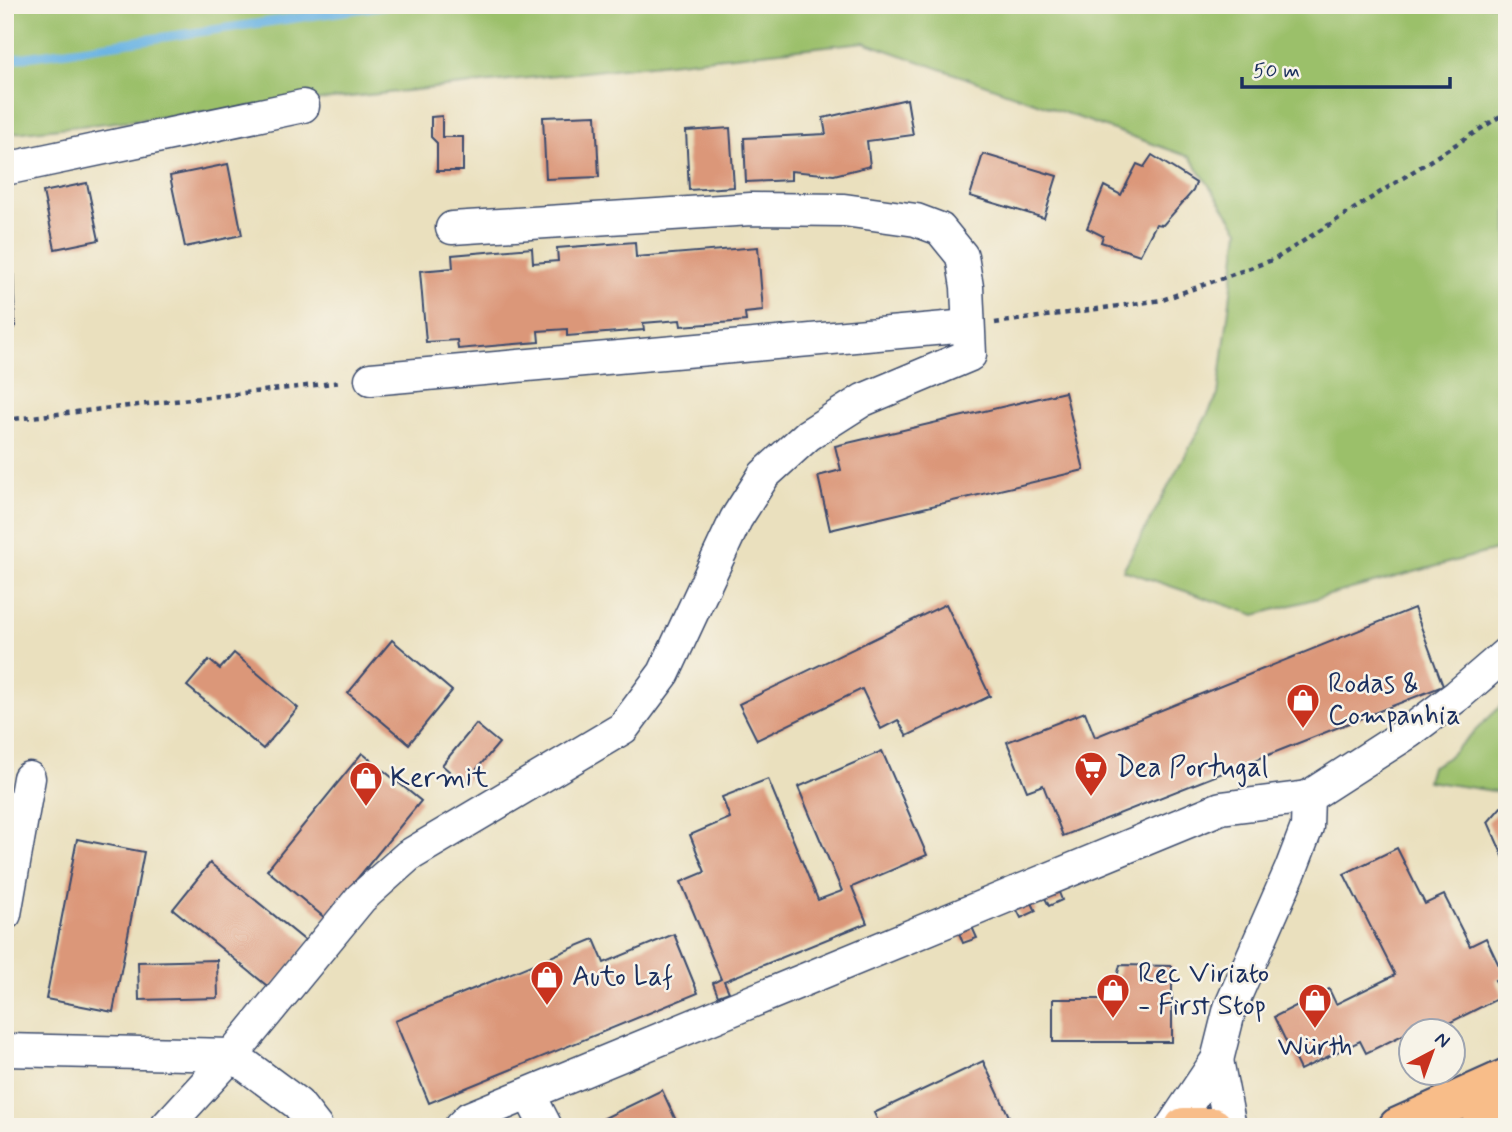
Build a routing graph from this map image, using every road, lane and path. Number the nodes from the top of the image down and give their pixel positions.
1 (303, 106) dead end
2 (1507, 112) edge
3 (5, 169) edge
4 (452, 228) dead end
5 (968, 326) junction
6 (371, 379) joint
7 (5, 420) edge
8 (1507, 653) edge
9 (29, 778) dead end
10 (1308, 797) junction
11 (5, 914) edge
12 (5, 1050) edge
13 (232, 1055) junction
14 (1217, 1060) junction
15 (1507, 1078) edge
16 (529, 1094) junction
17 (1507, 1115) edge
18 (166, 1127) edge
19 (316, 1127) edge
20 (460, 1127) edge
21 (546, 1127) edge
22 (1172, 1127) edge
23 (1184, 1127) edge
24 (1213, 1127) edge
25 (1230, 1127) edge
26 (1398, 1127) edge
27 (1480, 1127) edge

1 - 3 street
2 - 5 path
4 - 5 street
5 - 6 street
5 - 13 street
6 - 7 path
8 - 10 street
9 - 11 street
10 - 14 street
10 - 16 street
12 - 13 street
13 - 18 street
13 - 19 street
14 - 22 street
14 - 25 street
15 - 26 main road
16 - 20 street
16 - 21 street
17 - 27 main road
23 - 24 main road

